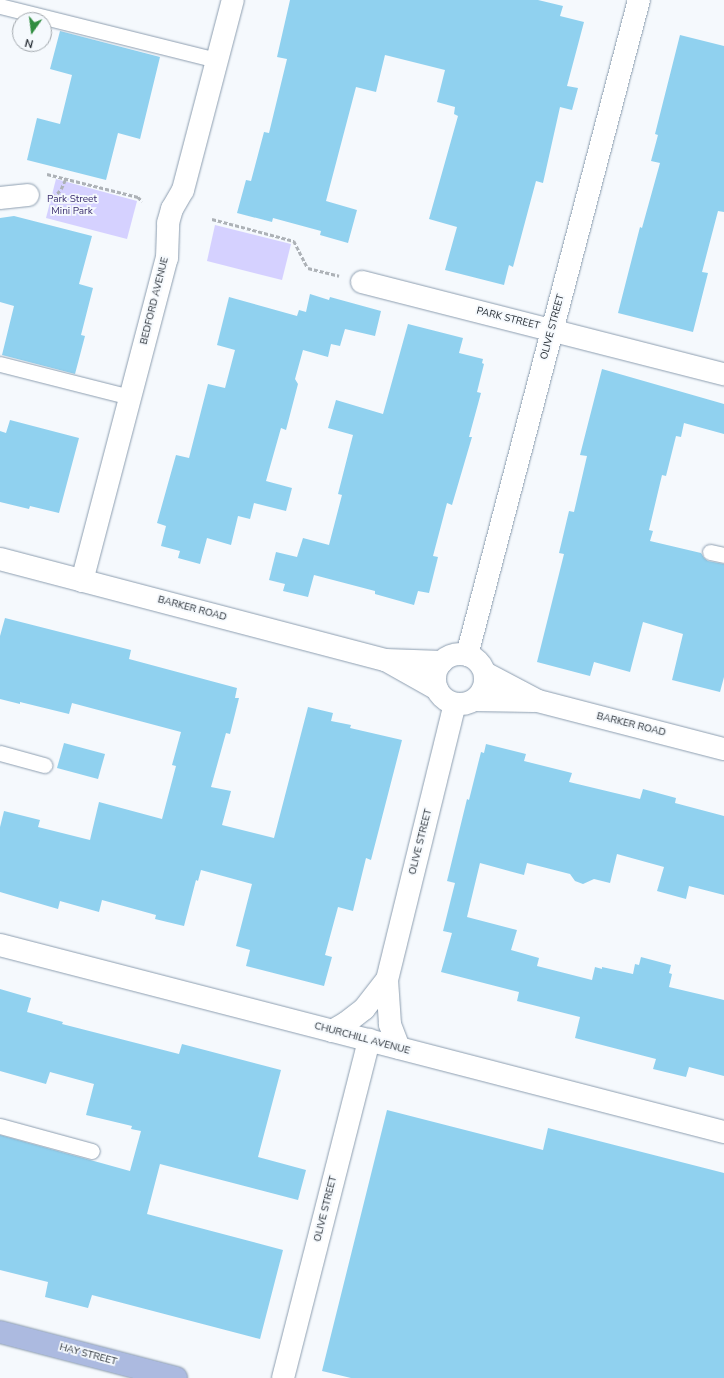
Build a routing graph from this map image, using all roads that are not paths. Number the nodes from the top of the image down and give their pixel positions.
1 (232, 0) edge
2 (640, 0) edge
3 (0, 6) edge
4 (217, 60) junction
5 (28, 195) dead end
6 (0, 198) edge
7 (362, 282) road end
8 (552, 330) junction
9 (0, 364) edge
10 (724, 374) edge
11 (130, 398) junction
12 (0, 559) edge
13 (82, 581) junction
14 (467, 655) junction
15 (385, 660) junction
16 (442, 662) junction
17 (485, 673) junction
18 (437, 689) junction
19 (538, 701) junction
20 (465, 702) junction
21 (724, 749) edge
22 (0, 753) edge
23 (44, 765) dead end
24 (0, 945) edge
25 (387, 980) junction
26 (332, 1031) junction
27 (369, 1040) junction
28 (399, 1048) junction
29 (0, 1126) edge
30 (724, 1132) edge
31 (92, 1151) dead end
32 (0, 1332) edge
33 (176, 1378) edge
34 (283, 1378) edge

1 - 4 street, BEDFORD AVENUE
2 - 8 street, OLIVE STREET
3 - 4 lane
4 - 11 street, BEDFORD AVENUE
5 - 6 street
7 - 8 street, PARK STREET
8 - 10 street, PARK STREET
8 - 14 street, OLIVE STREET
9 - 11 lane
11 - 13 street, BEDFORD AVENUE
12 - 13 street, BARKER ROAD
13 - 15 street, BARKER ROAD
14 - 16 street
14 - 17 street
15 - 16 street, BARKER ROAD
15 - 18 street, BARKER ROAD
16 - 18 street
17 - 19 street, BARKER ROAD
17 - 20 street
18 - 20 street
19 - 20 street, BARKER ROAD
19 - 21 street, BARKER ROAD
20 - 25 street, OLIVE STREET
22 - 23 lane
24 - 26 street, CHURCHILL AVENUE
25 - 26 street, OLIVE STREET
25 - 28 street, OLIVE STREET
26 - 27 street, CHURCHILL AVENUE
27 - 28 street, CHURCHILL AVENUE
27 - 34 street, OLIVE STREET
28 - 30 street, CHURCHILL AVENUE
29 - 31 lane
32 - 33 main road, HAY STREET

